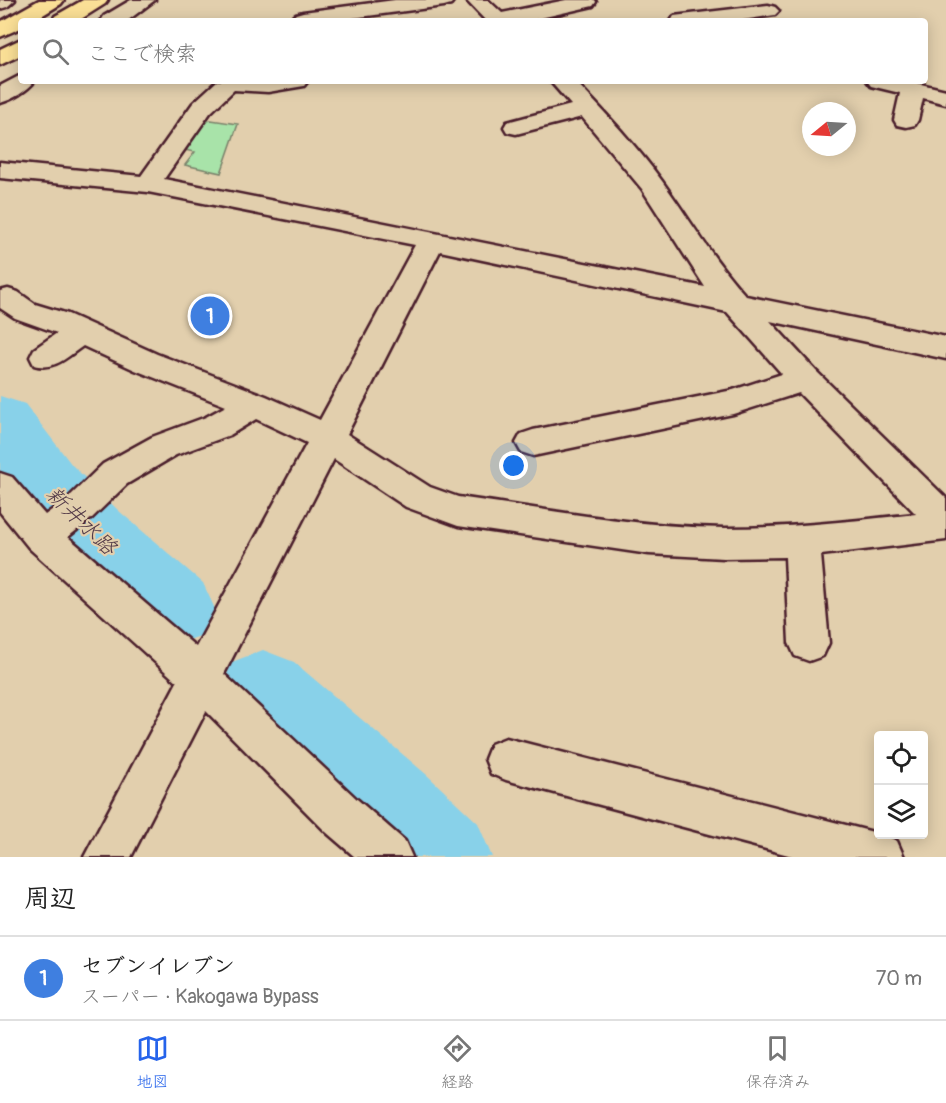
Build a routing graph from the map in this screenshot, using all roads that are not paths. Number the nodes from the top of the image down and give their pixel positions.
1 (5, 0) edge
2 (54, 0) edge
3 (98, 0) edge
4 (145, 0) edge
5 (444, 0) edge
6 (476, 0) edge
7 (586, 2) dead end
8 (0, 3) edge
9 (768, 11) dead end
10 (23, 18) edge
11 (68, 18) edge
12 (117, 18) edge
13 (303, 18) edge
14 (494, 18) edge
15 (511, 18) edge
16 (683, 18) edge
17 (18, 21) edge
18 (0, 31) edge
19 (18, 84) edge
20 (227, 84) edge
21 (255, 84) edge
22 (275, 84) edge
23 (565, 84) edge
24 (892, 84) edge
25 (913, 89) junction
26 (0, 96) edge
27 (946, 97) edge
28 (586, 108) junction
29 (906, 120) dead end
30 (516, 127) dead end
31 (0, 170) edge
32 (148, 184) junction
33 (432, 240) junction
34 (8, 298) dead end
35 (737, 303) junction
36 (81, 332) junction
37 (946, 348) edge
38 (45, 357) dead end
39 (805, 379) junction
40 (255, 405) junction
41 (327, 438) junction
42 (533, 441) dead end
43 (0, 487) edge
44 (946, 523) edge
45 (42, 537) junction
46 (802, 542) junction
47 (809, 643) dead end
48 (202, 678) junction
49 (506, 759) dead end
50 (107, 857) edge
51 (389, 857) edge
52 (881, 857) edge

1 - 8 street
2 - 10 highway
3 - 11 highway
4 - 12 street
5 - 13 street
6 - 14 street
7 - 15 street
9 - 16 street
17 - 18 highway
19 - 26 street
20 - 32 street
21 - 22 street
23 - 28 street
24 - 25 street
25 - 27 street
25 - 29 street
28 - 30 street
28 - 35 street
31 - 32 street
32 - 33 street
33 - 35 street
33 - 41 street
34 - 36 street
35 - 37 street
35 - 39 street
36 - 38 street
36 - 40 street
39 - 42 street
39 - 44 street
40 - 41 street
40 - 45 street
41 - 46 street
41 - 48 street
43 - 45 street
44 - 46 street
45 - 48 street
46 - 47 street
48 - 50 street
48 - 51 street
49 - 52 street

